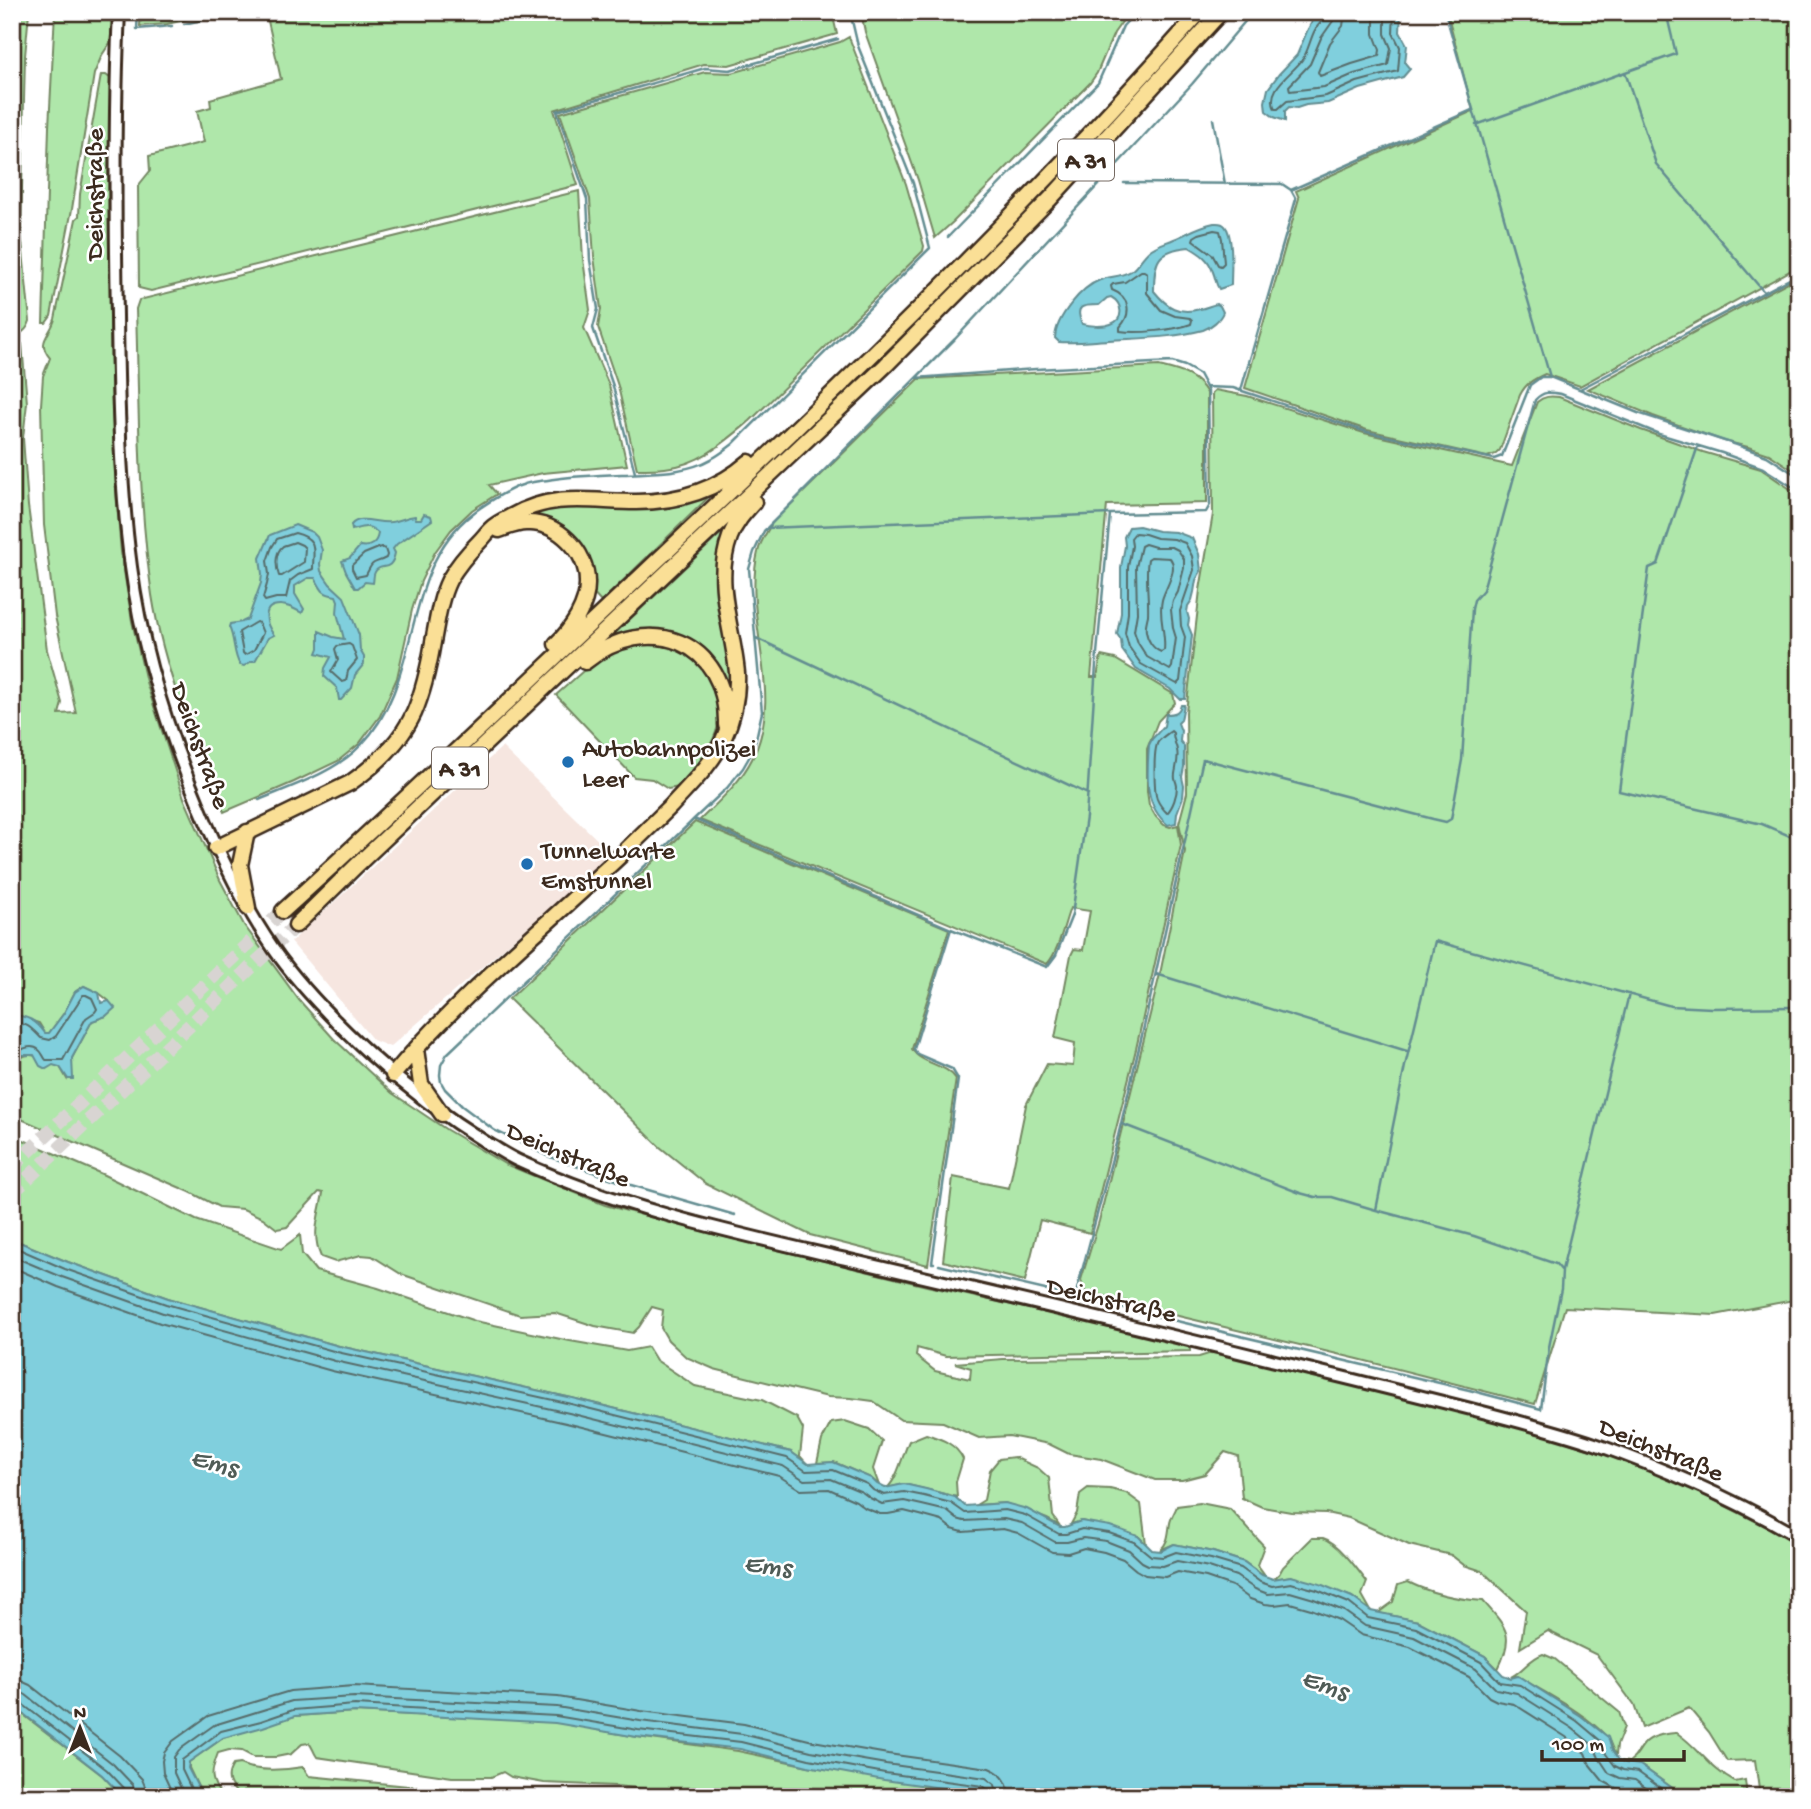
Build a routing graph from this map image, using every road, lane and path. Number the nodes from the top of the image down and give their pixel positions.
1 (119, 12) edge
2 (1200, 12) edge
3 (1221, 12) edge
4 (775, 449) junction
5 (776, 470) junction
6 (477, 543) junction
7 (564, 671) junction
8 (515, 695) junction
9 (723, 741) junction
10 (247, 832) junction
11 (216, 848) junction
12 (248, 908) junction
13 (283, 911) tunnel mouth
14 (296, 925) tunnel mouth
15 (416, 1049) junction
16 (393, 1075) junction
17 (442, 1114) junction
18 (1799, 1537) edge

1 - 11 main road, Deichstraße
2 - 4 highway, A 31
3 - 5 highway, A 31
4 - 6 highway
4 - 8 highway, A 31
5 - 7 highway, A 31
5 - 9 highway
6 - 8 highway
6 - 10 highway
7 - 9 highway
7 - 14 highway, A 31
8 - 13 highway, A 31
9 - 15 highway
10 - 11 highway
10 - 12 highway
11 - 12 main road, Deichstraße
12 - 16 main road, Deichstraße
15 - 16 highway
15 - 17 highway
16 - 17 main road, Deichstraße
17 - 18 main road, Deichstraße

